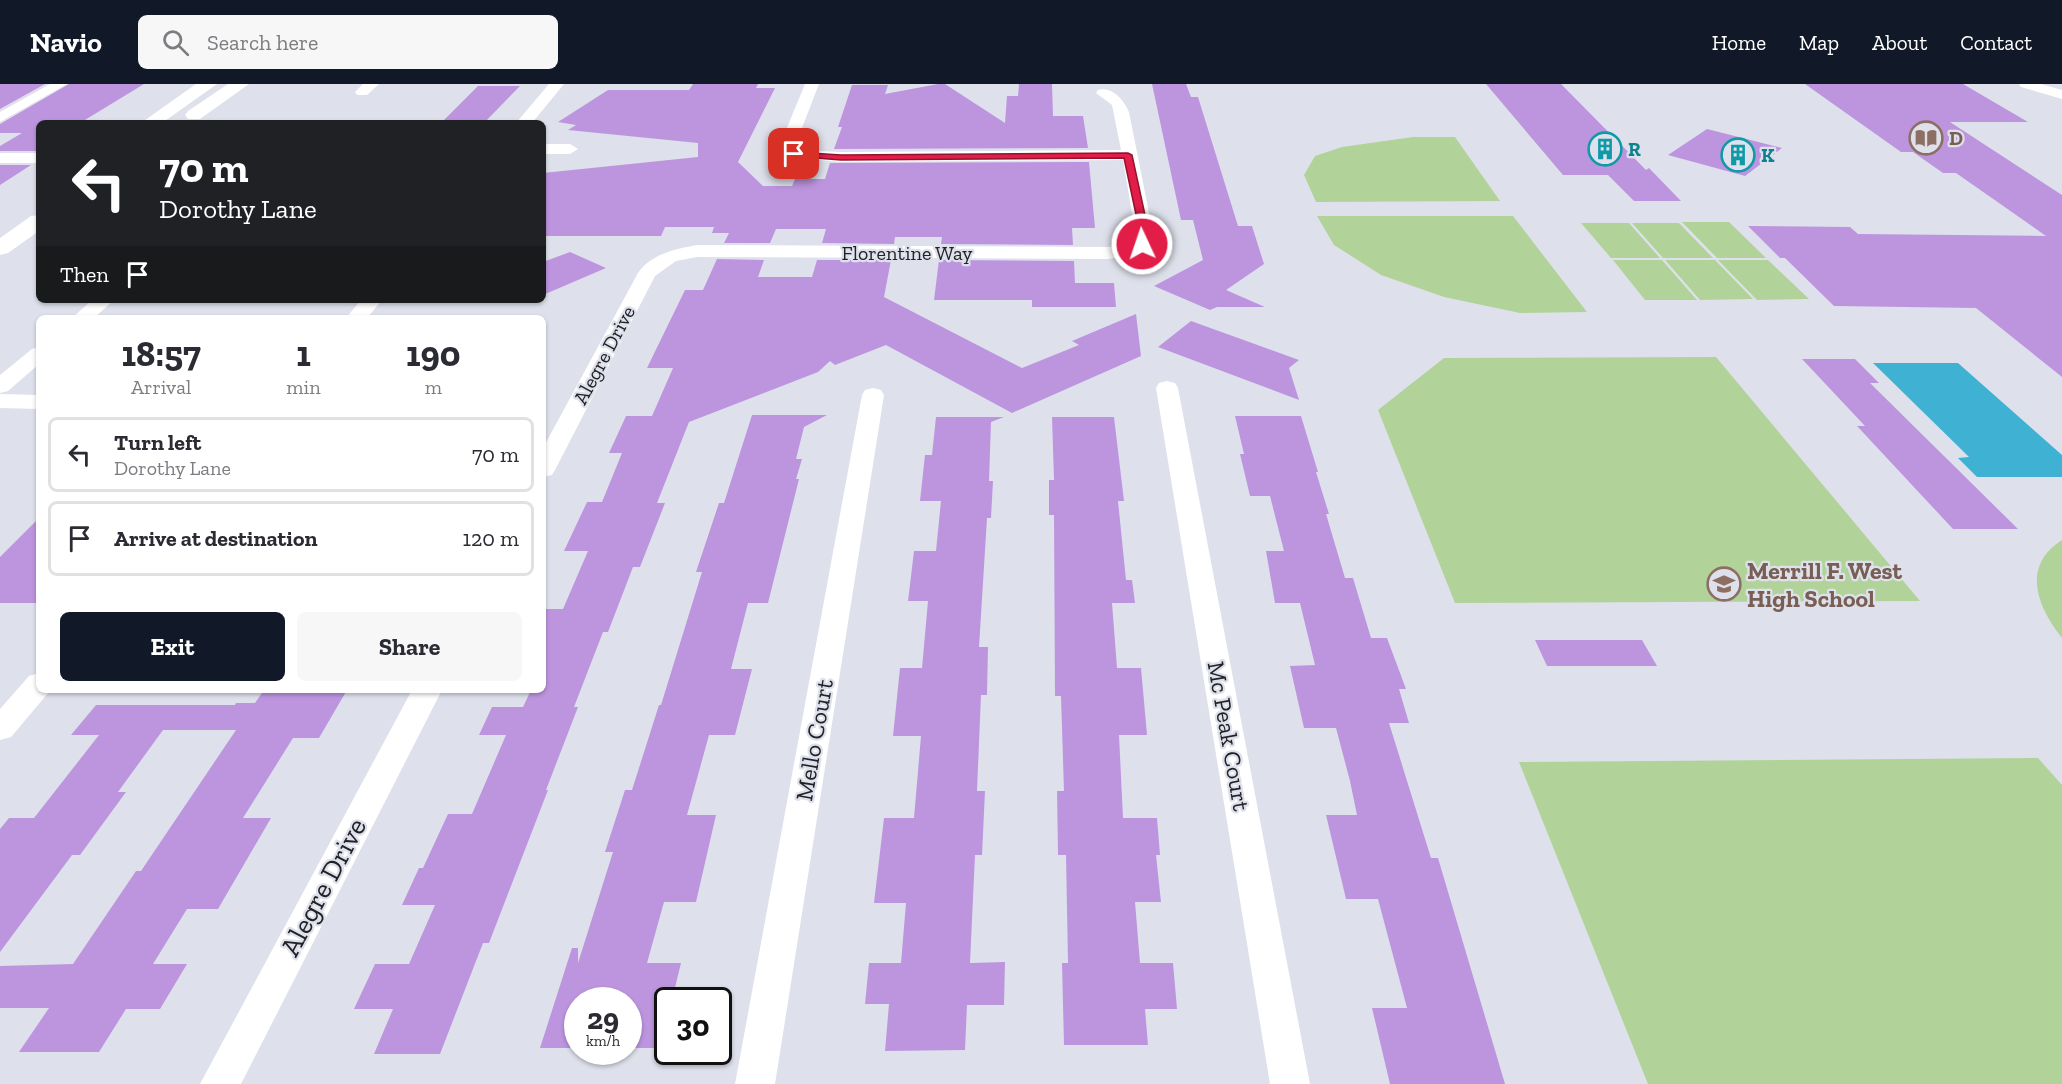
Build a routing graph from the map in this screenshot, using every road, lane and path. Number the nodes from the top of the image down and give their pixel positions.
1 (60, 84) edge
2 (208, 84) edge
3 (240, 84) edge
4 (557, 84) edge
5 (812, 84) edge
6 (2026, 84) edge
7 (1103, 93) dead end
8 (2062, 96) edge
9 (0, 118) edge
10 (154, 120) edge
11 (186, 120) edge
12 (527, 120) edge
13 (546, 149) edge
14 (570, 149) dead end
15 (0, 150) edge
16 (36, 150) edge
17 (1128, 155) junction
18 (0, 158) edge
19 (36, 158) edge
20 (29, 212) edge
21 (0, 248) edge
22 (678, 254) joint
23 (100, 303) edge
24 (369, 303) edge
25 (86, 315) edge
26 (359, 315) edge
27 (36, 356) edge
28 (0, 386) edge
29 (1167, 388) dead end
30 (873, 395) dead end
31 (0, 401) edge
32 (36, 402) edge
33 (546, 464) edge
34 (36, 687) edge
35 (425, 693) edge
36 (0, 729) edge
37 (220, 1084) edge
38 (755, 1084) edge
39 (1290, 1084) edge

1 - 9 street
2 - 10 main road
3 - 11 main road
4 - 12 street
5 - 17 street
6 - 8 street
7 - 17 street
13 - 14 street
15 - 16 street
17 - 22 street, Florentine Way
18 - 19 street
20 - 21 main road
22 - 33 street, Alegre Drive
23 - 25 street
24 - 26 street
27 - 28 street
29 - 39 street, Mc Peak Court
30 - 38 street, Mello Court
31 - 32 street
34 - 36 street
35 - 37 street, Alegre Drive

